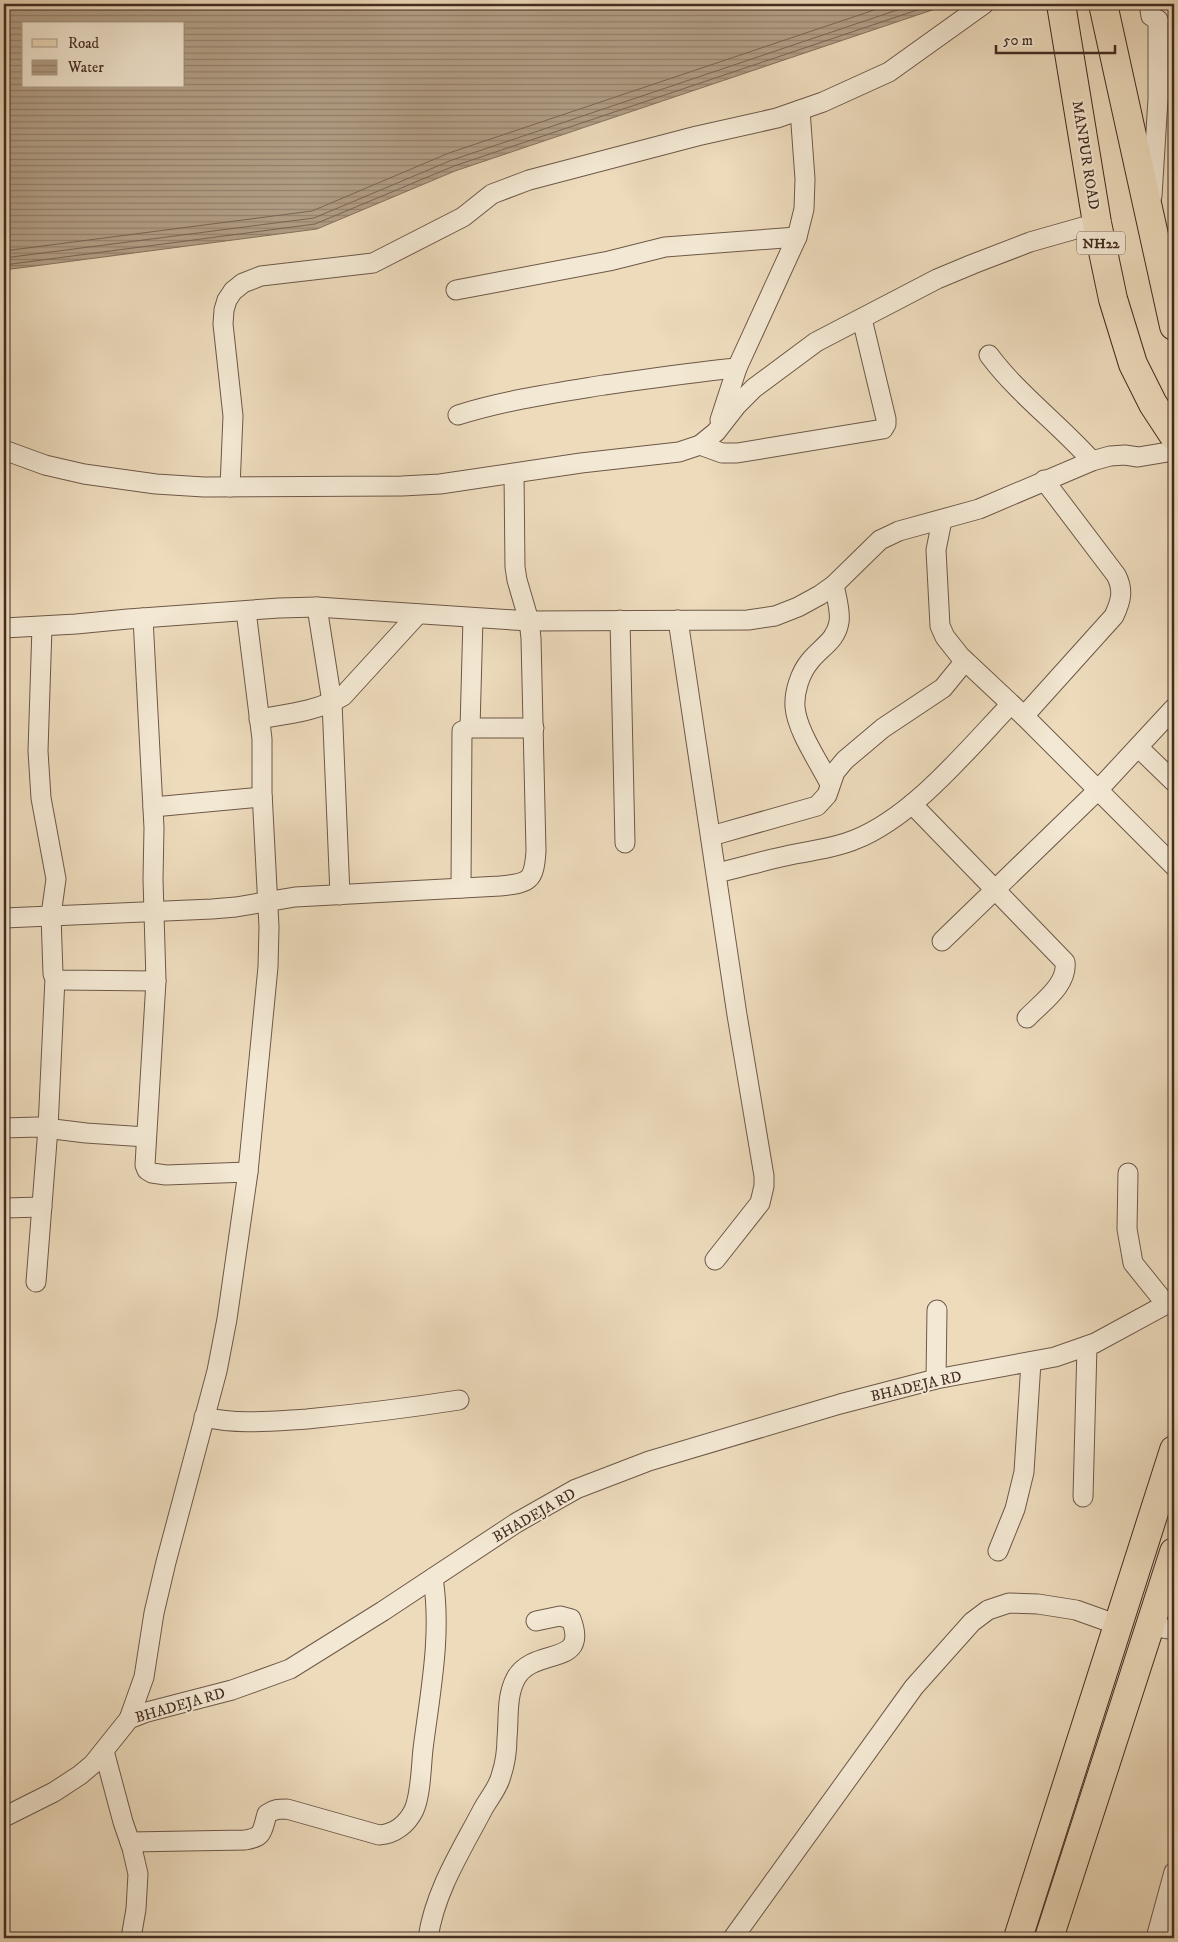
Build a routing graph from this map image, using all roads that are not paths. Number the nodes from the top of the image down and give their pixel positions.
1 (984, 4) edge
2 (1061, 4) edge
3 (1149, 4) edge
4 (1105, 13) edge
5 (1166, 19) edge
6 (800, 110) junction
7 (1151, 219) junction
8 (1097, 223) junction
9 (797, 237) junction
10 (456, 290) dead end
11 (862, 319) junction
12 (1174, 326) edge
13 (989, 355) dead end
14 (737, 368) junction
15 (458, 415) dead end
16 (716, 432) junction
17 (1174, 436) edge
18 (700, 445) junction
19 (4, 450) edge
20 (1174, 451) edge
21 (1092, 461) junction
22 (514, 474) junction
23 (1044, 480) junction
24 (230, 487) junction
25 (942, 520) junction
26 (834, 585) junction
27 (318, 607) junction
28 (246, 611) junction
29 (418, 614) junction
30 (143, 618) junction
31 (473, 618) junction
32 (620, 620) junction
33 (678, 620) junction
34 (529, 622) junction
35 (42, 627) junction
36 (4, 628) edge
37 (965, 660) junction
38 (332, 702) junction
39 (1174, 708) edge
40 (1017, 710) junction
41 (259, 719) junction
42 (470, 728) junction
43 (534, 728) junction
44 (1138, 747) junction
45 (1174, 782) edge
46 (830, 784) junction
47 (1098, 790) junction
48 (262, 797) junction
49 (912, 804) junction
50 (153, 807) junction
51 (711, 836) junction
52 (625, 843) dead end
53 (1174, 866) edge
54 (717, 874) junction
55 (461, 888) junction
56 (996, 889) junction
57 (340, 895) junction
58 (268, 901) junction
59 (155, 911) junction
60 (52, 916) junction
61 (4, 918) edge
62 (942, 941) dead end
63 (55, 978) junction
64 (156, 981) junction
65 (1027, 1018) dead end
66 (4, 1128) edge
67 (48, 1128) junction
68 (146, 1137) junction
69 (248, 1172) junction
70 (1128, 1172) dead end
71 (42, 1207) junction
72 (4, 1208) edge
73 (715, 1260) dead end
74 (36, 1282) dead end
75 (1170, 1302) edge
76 (937, 1310) dead end
77 (1087, 1346) junction
78 (1031, 1362) junction
79 (936, 1379) junction
80 (459, 1400) dead end
81 (204, 1417) junction
82 (1174, 1450) edge
83 (1083, 1497) dead end
84 (998, 1551) dead end
85 (1174, 1552) edge
86 (433, 1578) junction
87 (536, 1621) dead end
88 (1118, 1625) junction
89 (1162, 1628) edge
90 (129, 1718) junction
91 (104, 1751) junction
92 (4, 1817) edge
93 (130, 1842) junction
94 (1174, 1872) edge
95 (1162, 1937) edge
96 (130, 1938) edge
97 (428, 1938) edge
98 (733, 1938) edge
99 (1018, 1938) edge
100 (1049, 1938) edge

1 - 6 street
2 - 8 main road, MANPUR ROAD / NH22
3 - 5 street
4 - 7 main road
5 - 7 street
6 - 9 street
6 - 24 street
7 - 12 main road
8 - 11 street
8 - 17 main road, MANPUR ROAD / NH22
9 - 10 street
9 - 14 street
11 - 16 street
11 - 18 street
13 - 21 street
14 - 15 street
14 - 16 street
16 - 18 street
18 - 22 street
19 - 24 street
20 - 21 street
21 - 23 street
22 - 24 street
22 - 34 street
23 - 25 street
23 - 40 street
25 - 26 street
25 - 37 street
26 - 33 street
26 - 46 street
27 - 28 street
27 - 29 street
27 - 38 street
28 - 30 street
28 - 41 street
29 - 31 street
29 - 38 street
30 - 35 street
30 - 50 street
31 - 34 street
31 - 42 street
32 - 33 street
32 - 34 street
32 - 52 street
33 - 51 street
34 - 43 street
35 - 36 street
35 - 60 street
37 - 40 street
37 - 46 street
38 - 41 street
38 - 57 street
39 - 44 street
40 - 47 street
40 - 49 street
41 - 48 street
42 - 43 street
42 - 55 street
43 - 55 street
44 - 45 street
44 - 47 street
46 - 51 street
47 - 53 street
47 - 56 street
48 - 50 street
48 - 58 street
49 - 54 street
49 - 56 street
50 - 59 street
51 - 54 street
54 - 73 street
55 - 57 street
56 - 62 street
56 - 65 street
57 - 58 street
58 - 59 street
58 - 69 street
59 - 60 street
59 - 64 street
60 - 61 street
60 - 63 street
63 - 64 street
63 - 67 street
64 - 68 street
66 - 67 street
67 - 68 street
67 - 71 street
68 - 69 street
69 - 81 street
70 - 75 street
71 - 72 street
71 - 74 street
75 - 77 street, BHADEJA RD
76 - 79 street
77 - 78 street, BHADEJA RD
77 - 83 street
78 - 79 street, BHADEJA RD
78 - 84 street
79 - 86 street, BHADEJA RD
80 - 81 street
81 - 90 street
82 - 88 main road
85 - 89 main road
86 - 90 street, BHADEJA RD
86 - 93 street
87 - 97 street
88 - 98 street
88 - 99 main road
89 - 100 main road
90 - 91 street, BHADEJA RD
91 - 92 street, BHADEJA RD
91 - 93 street
93 - 96 street
94 - 95 street

